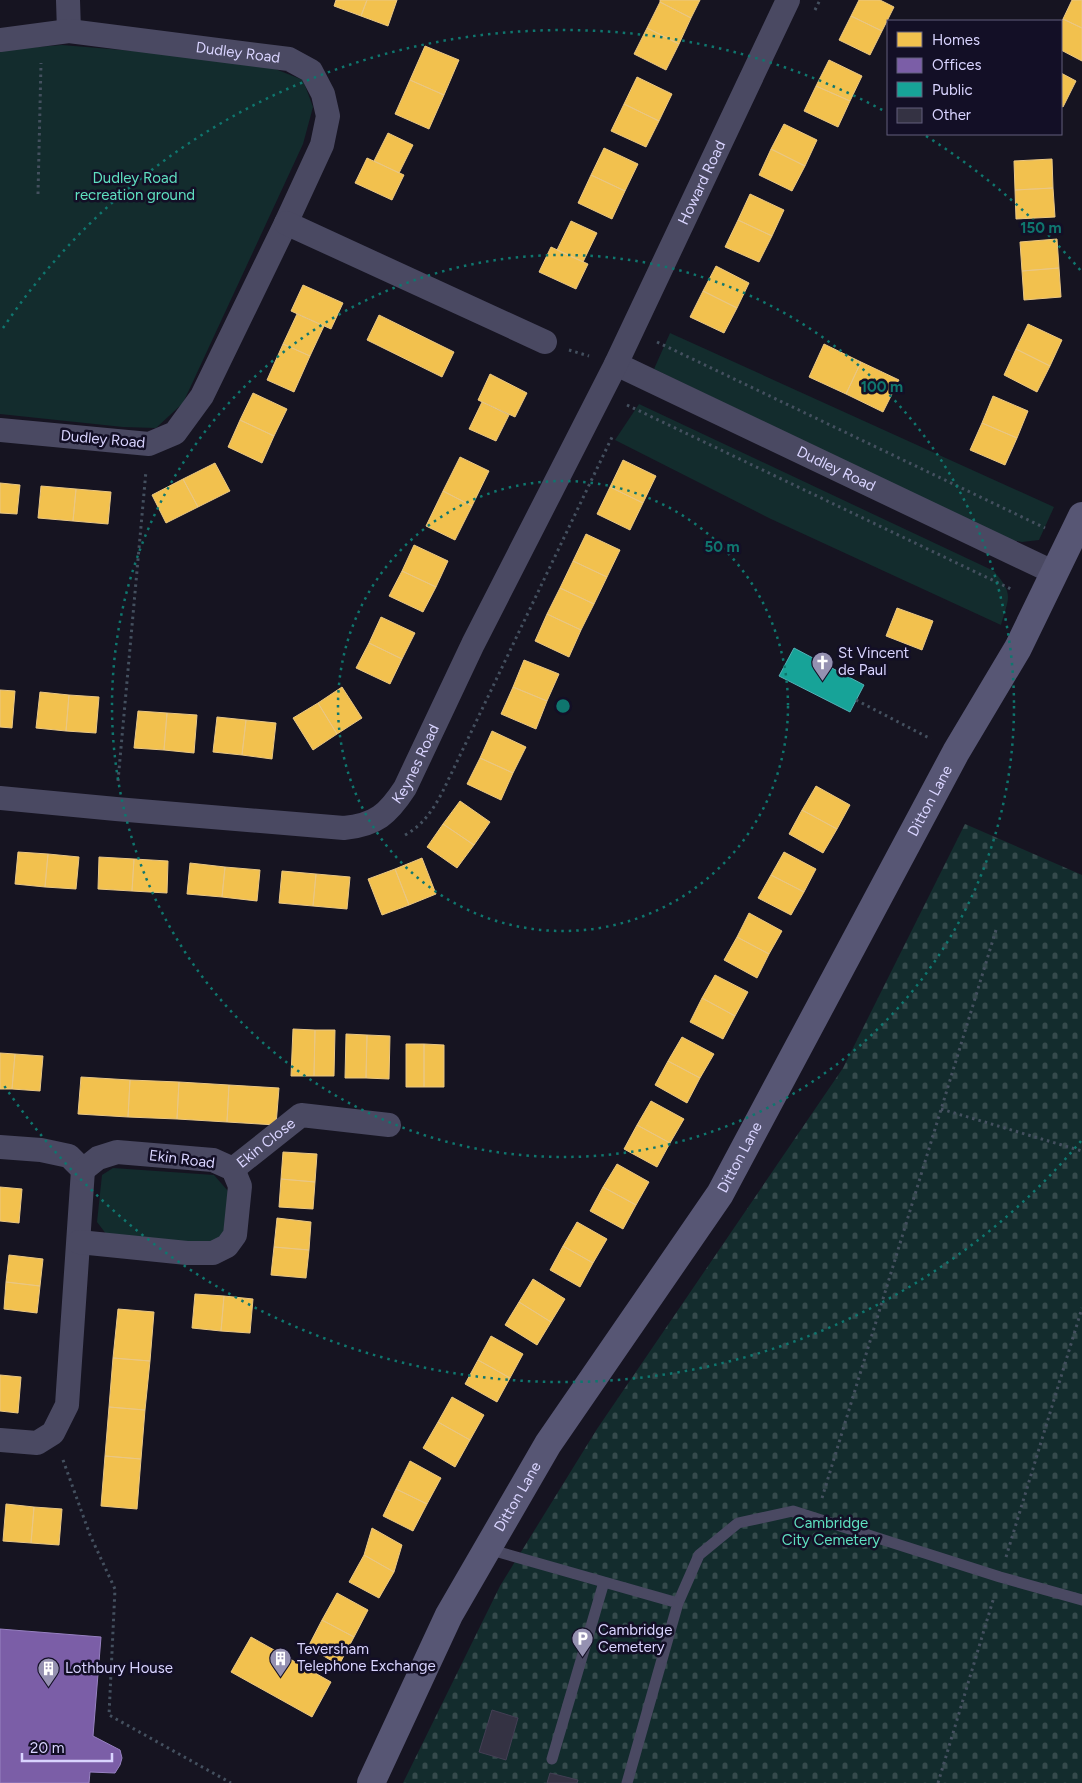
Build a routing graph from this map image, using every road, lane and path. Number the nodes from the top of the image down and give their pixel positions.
1 (68, 0) edge
2 (788, 0) edge
3 (68, 31) junction
4 (42, 34) junction
5 (0, 40) edge
6 (38, 194) dead end
7 (286, 223) junction
8 (545, 342) joint
9 (657, 342) dead end
10 (616, 364) junction
11 (628, 405) dead end
12 (0, 430) edge
13 (149, 444) junction
14 (1082, 516) edge
15 (1070, 540) junction
16 (1055, 572) junction
17 (1012, 596) dead end
18 (856, 700) dead end
19 (956, 752) junction
20 (0, 798) edge
21 (116, 809) junction
22 (996, 930) dead end
23 (941, 1108) junction
24 (389, 1125) dead end
25 (0, 1147) edge
26 (1082, 1151) edge
27 (233, 1169) junction
28 (83, 1170) junction
29 (79, 1242) junction
30 (1082, 1308) edge
31 (53, 1433) junction
32 (0, 1440) edge
33 (816, 1519) junction
34 (487, 1549) junction
35 (1000, 1577) junction
36 (604, 1582) junction
37 (1082, 1600) edge
38 (678, 1603) junction
39 (552, 1759) dead end
40 (230, 1783) edge
41 (372, 1783) edge
42 (627, 1783) edge
43 (938, 1783) edge

1 - 3 street
2 - 10 street, Howard Road
3 - 4 street, Dudley Road
3 - 7 street, Dudley Road
4 - 5 street, Dudley Road
4 - 6 path
7 - 8 street
7 - 13 street, Dudley Road
8 - 10 path
9 - 15 path
10 - 16 street, Dudley Road
10 - 21 street, Keynes Road
11 - 17 path
12 - 13 street, Dudley Road
13 - 21 path
14 - 15 main road, Ditton Lane
15 - 16 main road, Ditton Lane
16 - 19 main road, Ditton Lane
18 - 19 path
19 - 34 main road, Ditton Lane
20 - 21 street, Keynes Road
22 - 23 path
23 - 26 path
23 - 33 path
24 - 27 street, Ekin Close
25 - 28 street
27 - 28 street, Ekin Road
27 - 29 street, Ekin Road
28 - 29 street
29 - 31 street
30 - 35 path
31 - 32 street
31 - 40 path
33 - 35 lane
33 - 38 lane
34 - 36 lane
34 - 41 main road, Ditton Lane
35 - 37 lane
35 - 43 path
36 - 38 lane
36 - 39 lane
38 - 42 lane

